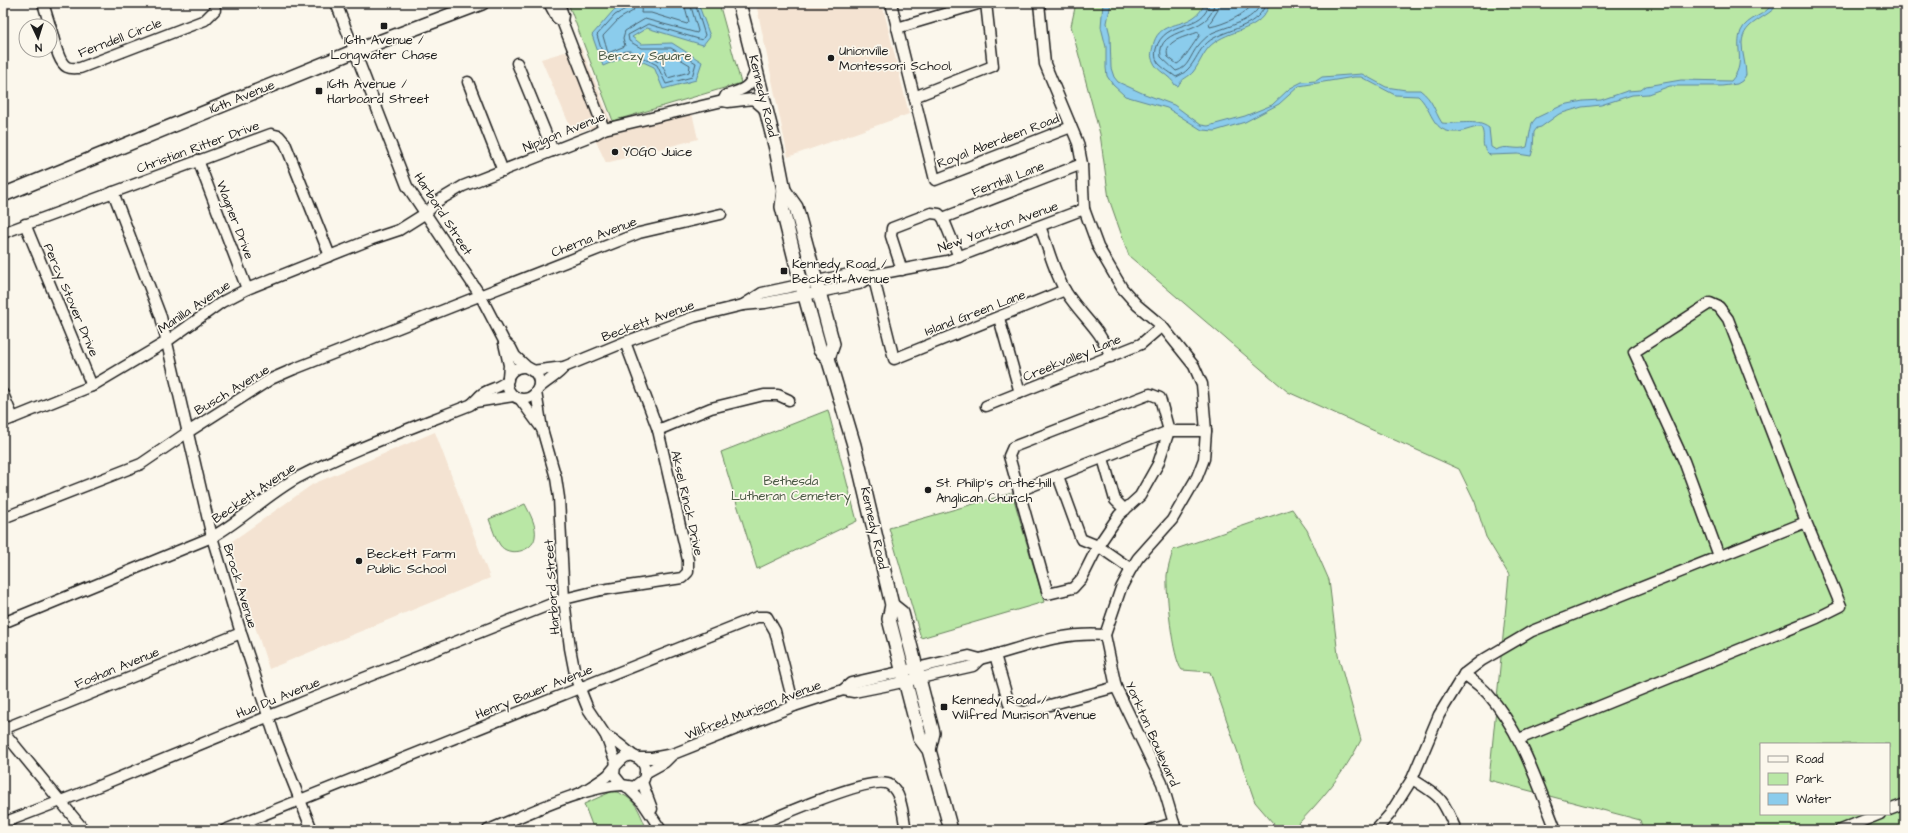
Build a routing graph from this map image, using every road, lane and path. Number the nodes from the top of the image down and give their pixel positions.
1 (43, 3) edge
2 (214, 3) edge
3 (336, 3) edge
4 (482, 3) edge
5 (549, 3) edge
6 (559, 3) edge
7 (739, 3) edge
8 (890, 3) edge
9 (980, 3) edge
10 (986, 3) edge
11 (1039, 3) edge
12 (48, 18) edge
13 (562, 21) junction
14 (897, 28) junction
15 (354, 51) junction
16 (58, 55) edge
17 (517, 63) dead end
18 (756, 68) junction
19 (468, 82) dead end
20 (914, 97) junction
21 (723, 101) junction
22 (767, 111) junction
23 (1071, 127) junction
24 (604, 129) junction
25 (553, 151) junction
26 (198, 160) junction
27 (1082, 164) junction
28 (503, 171) junction
29 (784, 190) junction
30 (114, 192) junction
31 (3, 195) edge
32 (1084, 209) junction
33 (426, 213) junction
34 (721, 214) dead end
35 (943, 218) junction
36 (25, 224) junction
37 (1040, 226) junction
38 (3, 233) edge
39 (330, 256) junction
40 (959, 258) junction
41 (902, 270) junction
42 (873, 275) junction
43 (818, 286) junction
44 (247, 289) junction
45 (803, 290) junction
46 (1065, 290) junction
47 (480, 295) junction
48 (999, 318) junction
49 (1162, 326) junction
50 (504, 341) junction
51 (166, 342) junction
52 (625, 342) junction
53 (1111, 357) junction
54 (828, 358) junction
55 (564, 367) junction
56 (531, 370) junction
57 (508, 379) junction
58 (92, 386) junction
59 (536, 391) junction
60 (1020, 393) junction
61 (3, 394) edge
62 (516, 397) junction
63 (789, 400) dead end
64 (475, 402) junction
65 (986, 406) dead end
66 (13, 418) junction
67 (3, 422) edge
68 (542, 428) junction
69 (658, 430) junction
70 (1169, 431) junction
71 (1206, 431) junction
72 (188, 432) junction
73 (1103, 458) junction
74 (1058, 476) junction
75 (1019, 491) junction
76 (1125, 510) junction
77 (3, 518) edge
78 (1806, 522) junction
79 (212, 537) junction
80 (1098, 546) junction
81 (1719, 556) junction
82 (1131, 569) junction
83 (564, 600) junction
84 (892, 605) junction
85 (3, 623) edge
86 (241, 633) junction
87 (1106, 635) junction
88 (995, 655) junction
89 (918, 674) junction
90 (1464, 674) junction
91 (904, 677) junction
92 (1116, 687) junction
93 (580, 688) junction
94 (794, 706) junction
95 (268, 716) junction
96 (3, 730) edge
97 (606, 736) junction
98 (1520, 739) junction
99 (929, 750) junction
100 (673, 754) junction
101 (636, 758) junction
102 (616, 765) junction
103 (644, 778) junction
104 (1412, 779) junction
105 (625, 786) junction
106 (579, 794) junction
107 (298, 800) junction
108 (62, 801) junction
109 (1905, 804) edge
110 (1890, 810) edge
111 (653, 815) junction
112 (1878, 815) edge
113 (3, 824) edge
114 (1175, 826) edge
115 (84, 830) edge
116 (225, 830) edge
117 (312, 830) edge
118 (488, 830) edge
119 (661, 830) edge
120 (746, 830) edge
121 (906, 830) edge
122 (951, 830) edge
123 (1150, 830) edge
124 (1376, 830) edge
125 (1456, 830) edge
126 (1556, 830) edge
127 (1840, 830) edge

1 - 12 street, Ferndell Circle
2 - 16 street, Ferndell Circle
3 - 15 street, Harbord Street
4 - 15 main road, 16th Avenue
5 - 13 street
6 - 13 street
7 - 18 main road, Kennedy Road
8 - 14 street
9 - 14 street
10 - 20 street
11 - 23 street, Yorkton Boulevard
13 - 24 street
14 - 20 street
15 - 31 main road, 16th Avenue
15 - 33 street, Harbord Street
17 - 25 street
18 - 21 street, Nipigon Avenue
18 - 22 main road, Kennedy Road
19 - 28 street
20 - 23 street, Royal Aberdeen Road
21 - 22 street, Nipigon Avenue
21 - 24 street, Nipigon Avenue
22 - 29 main road, Kennedy Road
23 - 27 street, Yorkton Boulevard
24 - 25 street, Nipigon Avenue
25 - 28 street, Nipigon Avenue
26 - 30 street, Christian Ritter Drive
26 - 39 street, Christian Ritter Drive
26 - 44 street, Wagner Drive
27 - 32 street, Yorkton Boulevard
27 - 35 street, Fernhill Lane
28 - 33 street, Nipigon Avenue
29 - 43 main road, Kennedy Road
29 - 45 main road, Kennedy Road
30 - 36 street, Christian Ritter Drive
30 - 51 street, Brock Avenue
32 - 37 street, New Yorkton Avenue
32 - 49 street, Yorkton Boulevard
33 - 39 street, Manilla Avenue
33 - 47 street, Harbord Street
34 - 47 street, Cherna Avenue
35 - 40 street
35 - 41 street, Fernhill Lane
36 - 38 street, Christian Ritter Drive
36 - 58 street, Percy Stover Drive
37 - 40 street, New Yorkton Avenue
37 - 46 street
39 - 44 street, Manilla Avenue
40 - 41 street, New Yorkton Avenue
41 - 42 street, New Yorkton Avenue
42 - 43 street, New Yorkton Avenue
42 - 48 street, Island Green Lane
43 - 45 street, New Yorkton Avenue
43 - 54 main road, Kennedy Road
44 - 51 street, Manilla Avenue
45 - 52 street, Beckett Avenue
45 - 54 main road, Kennedy Road
46 - 48 street, Island Green Lane
46 - 53 street
47 - 50 street, Harbord Street
47 - 72 street, Busch Avenue
48 - 60 street
49 - 53 street, Creekvalley Lane
49 - 71 street, Yorkton Boulevard
50 - 56 street, Harbord Street
50 - 57 street, Harbord Street
51 - 58 street, Manilla Avenue
51 - 72 street, Brock Avenue
52 - 55 street, Beckett Avenue
52 - 69 street, Aksel Rinck Drive
53 - 60 street, Creekvalley Lane
54 - 84 main road, Kennedy Road
55 - 56 street, Beckett Avenue
55 - 59 street, Beckett Avenue
56 - 57 street
56 - 59 street
57 - 62 street
57 - 64 street, Beckett Avenue
58 - 66 street, Manilla Avenue
59 - 62 street
59 - 68 street, Harbord Street
60 - 65 street, Creekvalley Lane
61 - 66 street
62 - 64 street, Beckett Avenue
62 - 68 street, Harbord Street
63 - 69 street
64 - 79 street, Beckett Avenue
66 - 67 street, Manilla Avenue
68 - 83 street, Harbord Street
69 - 83 street, Aksel Rinck Drive
70 - 71 street
70 - 73 street
70 - 75 street
70 - 76 street
71 - 82 street, Yorkton Boulevard
72 - 77 street, Busch Avenue
72 - 79 street, Brock Avenue
73 - 74 street
73 - 76 street
74 - 75 street
74 - 80 street
75 - 80 street
76 - 80 street
78 - 81 street
78 - 81 street
78 - 98 street
79 - 85 street, Beckett Avenue
79 - 86 street, Brock Avenue
80 - 82 street
81 - 90 street
82 - 87 street, Yorkton Boulevard
83 - 93 street, Harbord Street
83 - 95 street, Hua Du Avenue
84 - 89 main road, Kennedy Road
84 - 91 main road, Kennedy Road
86 - 95 street, Brock Avenue
86 - 96 street, Foshan Avenue
87 - 88 street, Wilfred Murison Avenue
87 - 92 street, Yorkton Boulevard
88 - 89 street, Wilfred Murison Avenue
88 - 92 street
89 - 91 street, Wilfred Murison Avenue
89 - 99 main road, Kennedy Road
90 - 98 street
90 - 104 street
91 - 94 street, Wilfred Murison Avenue
91 - 99 main road, Kennedy Road
92 - 114 street, Yorkton Boulevard
93 - 94 street, Henry Bauer Avenue
93 - 97 street, Harbord Street
93 - 107 street, Henry Bauer Avenue
94 - 100 street, Wilfred Murison Avenue
95 - 107 street, Brock Avenue
95 - 108 street, Hua Du Avenue
96 - 108 street
97 - 101 street, Harbord Street
97 - 102 street, Harbord Street
98 - 126 street
99 - 122 main road, Kennedy Road
100 - 101 street, Wilfred Murison Avenue
100 - 103 street, Wilfred Murison Avenue
101 - 102 street
101 - 103 street
102 - 105 street
102 - 106 street
103 - 105 street
103 - 111 street
104 - 124 street
104 - 125 street
105 - 106 street
105 - 111 street
106 - 118 street
107 - 116 street, Henry Bauer Avenue
107 - 117 street, Brock Avenue
108 - 113 street, Hua Du Avenue
108 - 115 street
109 - 110 street
111 - 119 street
112 - 127 street
114 - 123 street
120 - 121 street

